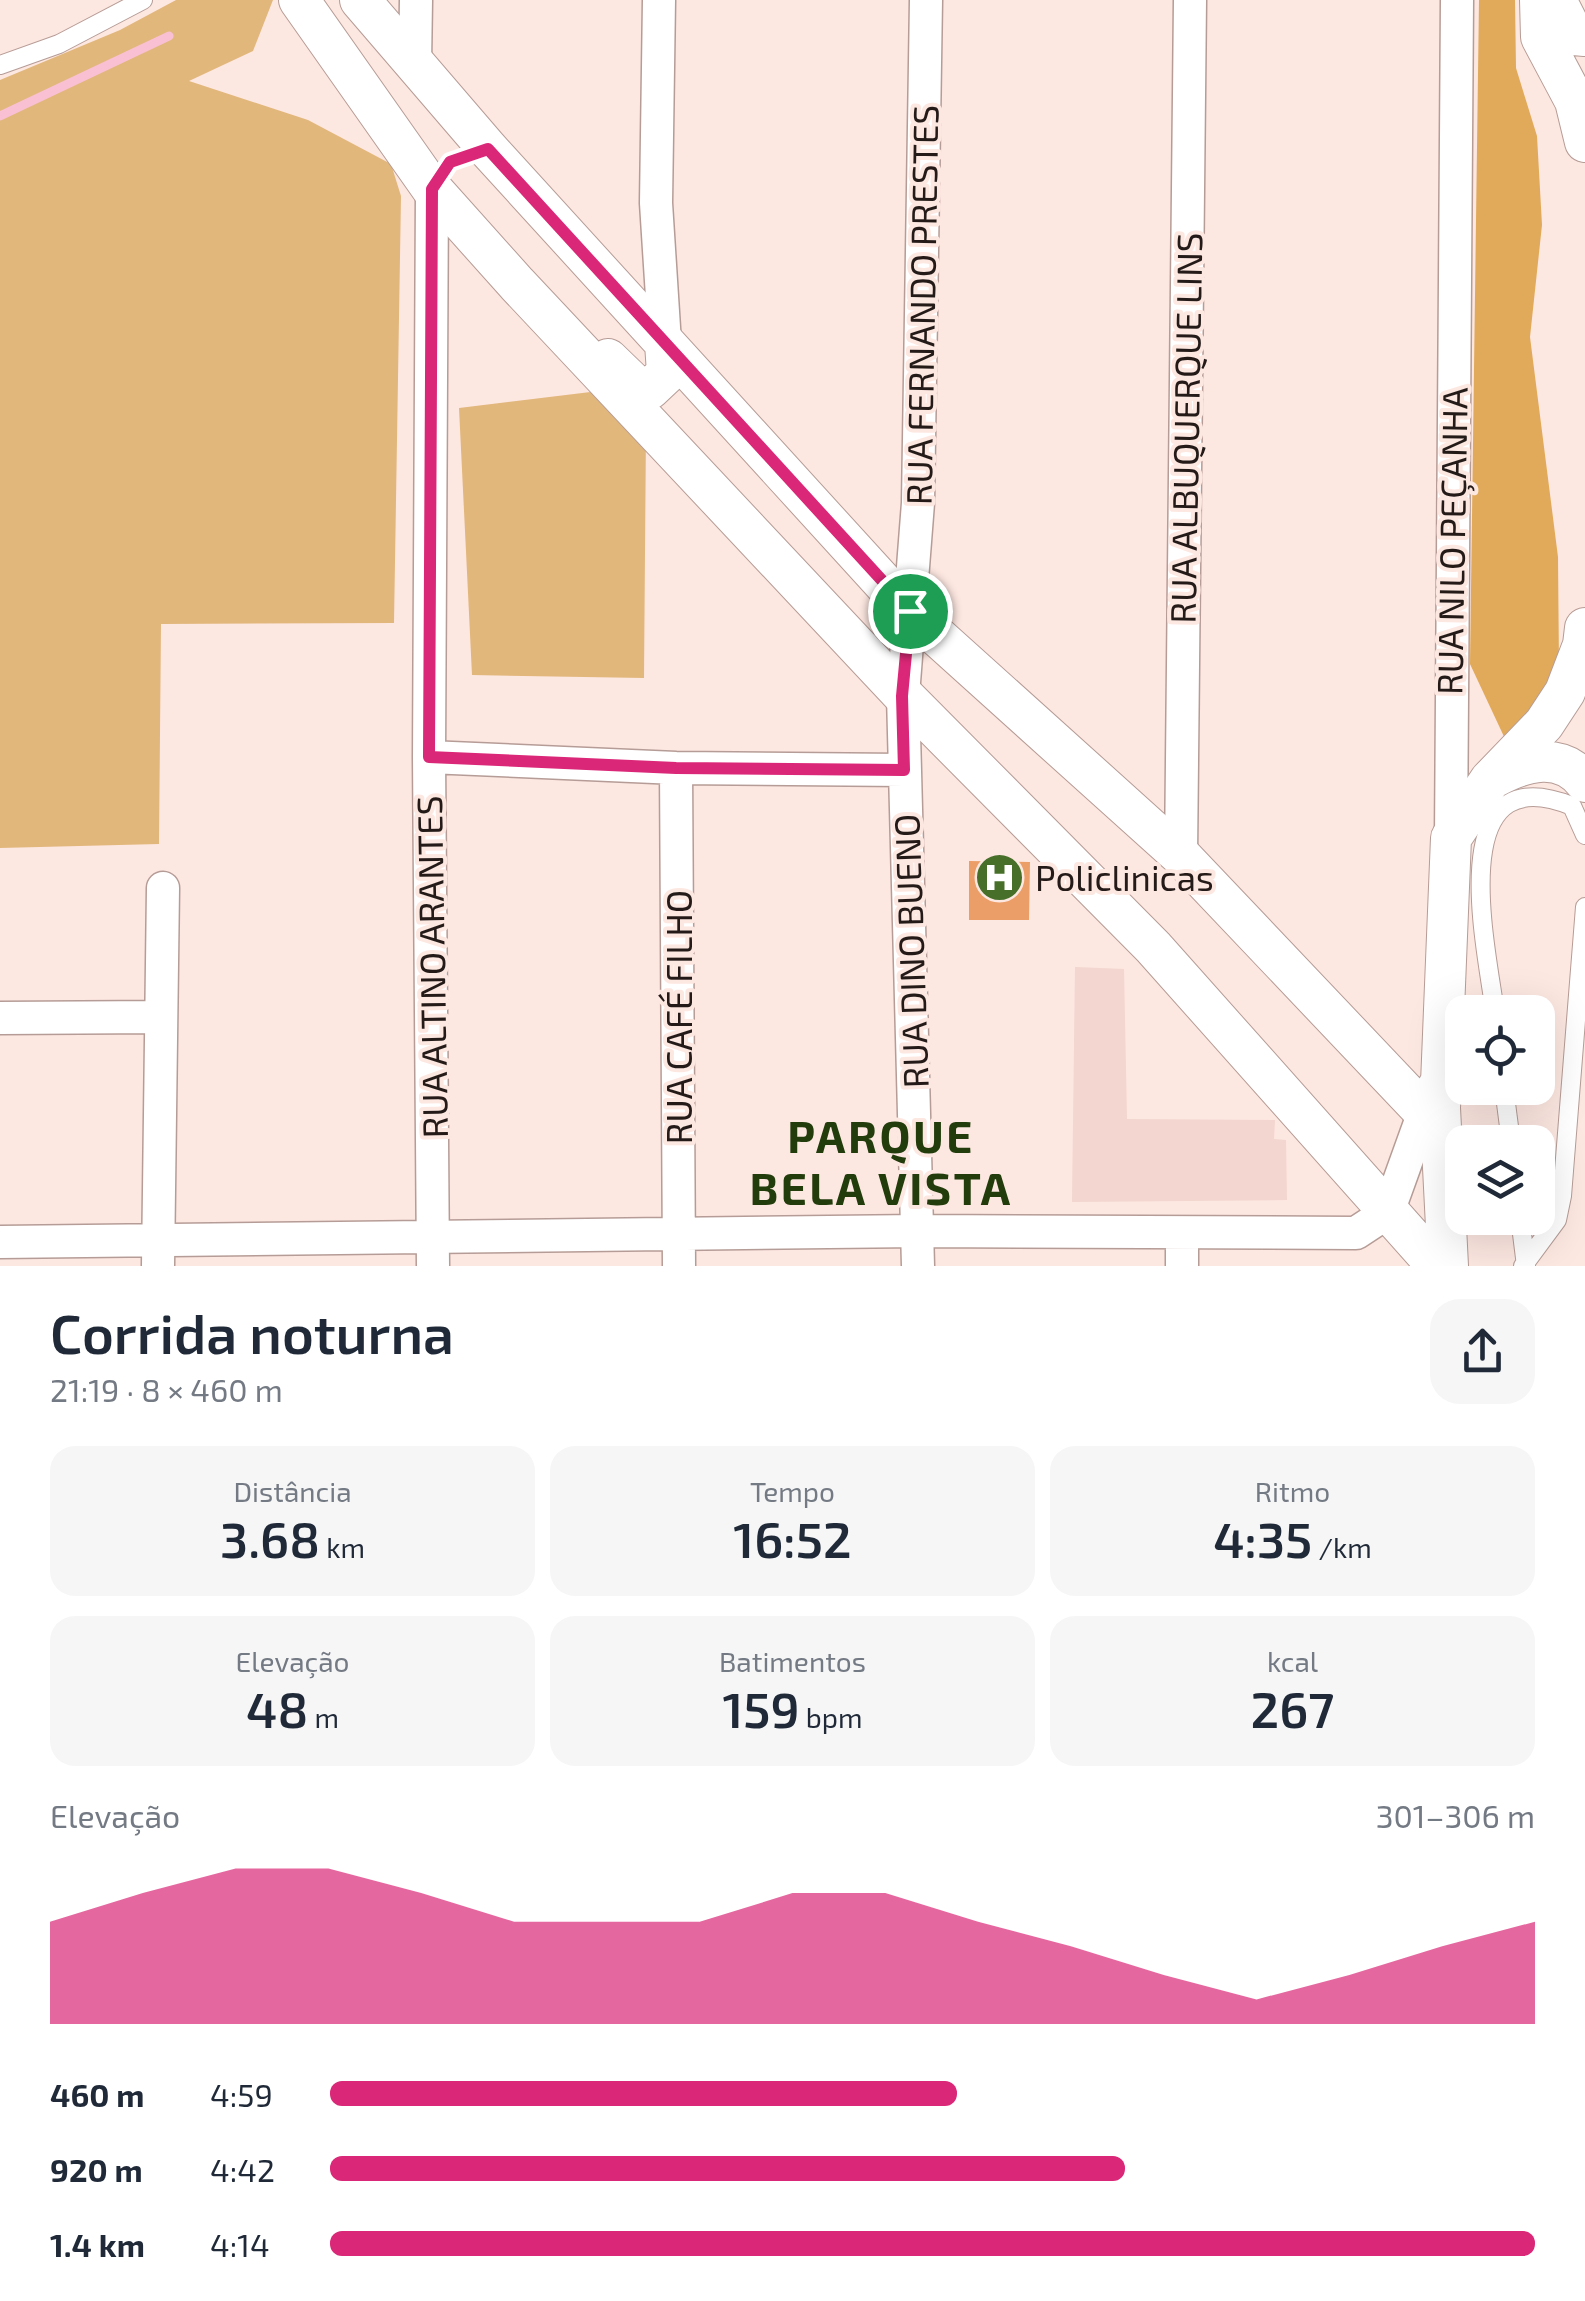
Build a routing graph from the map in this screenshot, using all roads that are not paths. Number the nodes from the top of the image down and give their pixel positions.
1 (143, 0) edge
2 (298, 0) edge
3 (360, 0) edge
4 (416, 0) edge
5 (659, 0) edge
6 (926, 0) edge
7 (1190, 0) edge
8 (1457, 0) edge
9 (1540, 0) edge
10 (1556, 0) edge
11 (1585, 36) edge
12 (415, 64) junction
13 (0, 65) edge
14 (1585, 142) edge
15 (488, 149) junction
16 (432, 189) junction
17 (517, 284) junction
18 (665, 343) junction
19 (910, 611) junction
20 (1585, 628) edge
21 (902, 696) junction
22 (429, 757) junction
23 (676, 768) junction
24 (904, 770) junction
25 (1490, 780) junction
26 (1585, 782) edge
27 (1585, 835) edge
28 (1451, 838) junction
29 (1181, 856) junction
30 (163, 888) dead end
31 (1585, 907) edge
32 (1493, 995) edge
33 (161, 1016) junction
34 (0, 1018) edge
35 (1433, 1097) junction
36 (1388, 1212) junction
37 (918, 1232) junction
38 (1522, 1235) edge
39 (0, 1242) edge
40 (680, 1250) edge
41 (1182, 1251) edge
42 (433, 1252) edge
43 (158, 1253) edge
44 (1525, 1265) edge
45 (918, 1266) edge
46 (1437, 1266) edge
47 (1448, 1266) edge

1 - 13 lane
2 - 16 street
3 - 12 street
4 - 12 street
5 - 18 street
6 - 19 street, RUA FERNANDO PRESTES
7 - 29 street, RUA ALBUQUERQUE LINS
8 - 28 street, RUA NILO PEÇANHA
9 - 14 street
10 - 11 street
12 - 15 street
15 - 16 street
15 - 18 street
16 - 17 street
16 - 22 street, RUA ALTINO ARANTES
17 - 18 street
17 - 21 street
18 - 19 street
19 - 21 street, RUA FERNANDO PRESTES
19 - 29 street
20 - 25 street
21 - 24 street, RUA DINO BUENO
21 - 36 street
22 - 23 street
22 - 42 street, RUA ALTINO ARANTES
23 - 24 street
23 - 40 street, RUA CAFÉ FILHO
24 - 37 street, RUA DINO BUENO
25 - 26 street
25 - 28 street
27 - 32 lane
28 - 35 street, RUA NILO PEÇANHA
29 - 35 street
30 - 33 street
31 - 44 lane
33 - 34 street
33 - 43 street
35 - 36 street, RUA NILO PEÇANHA
35 - 47 street, RUA NILO PEÇANHA
36 - 41 street
36 - 46 street
37 - 40 street
37 - 41 street
37 - 45 street, RUA DINO BUENO
38 - 44 lane
39 - 43 street
40 - 42 street
42 - 43 street

